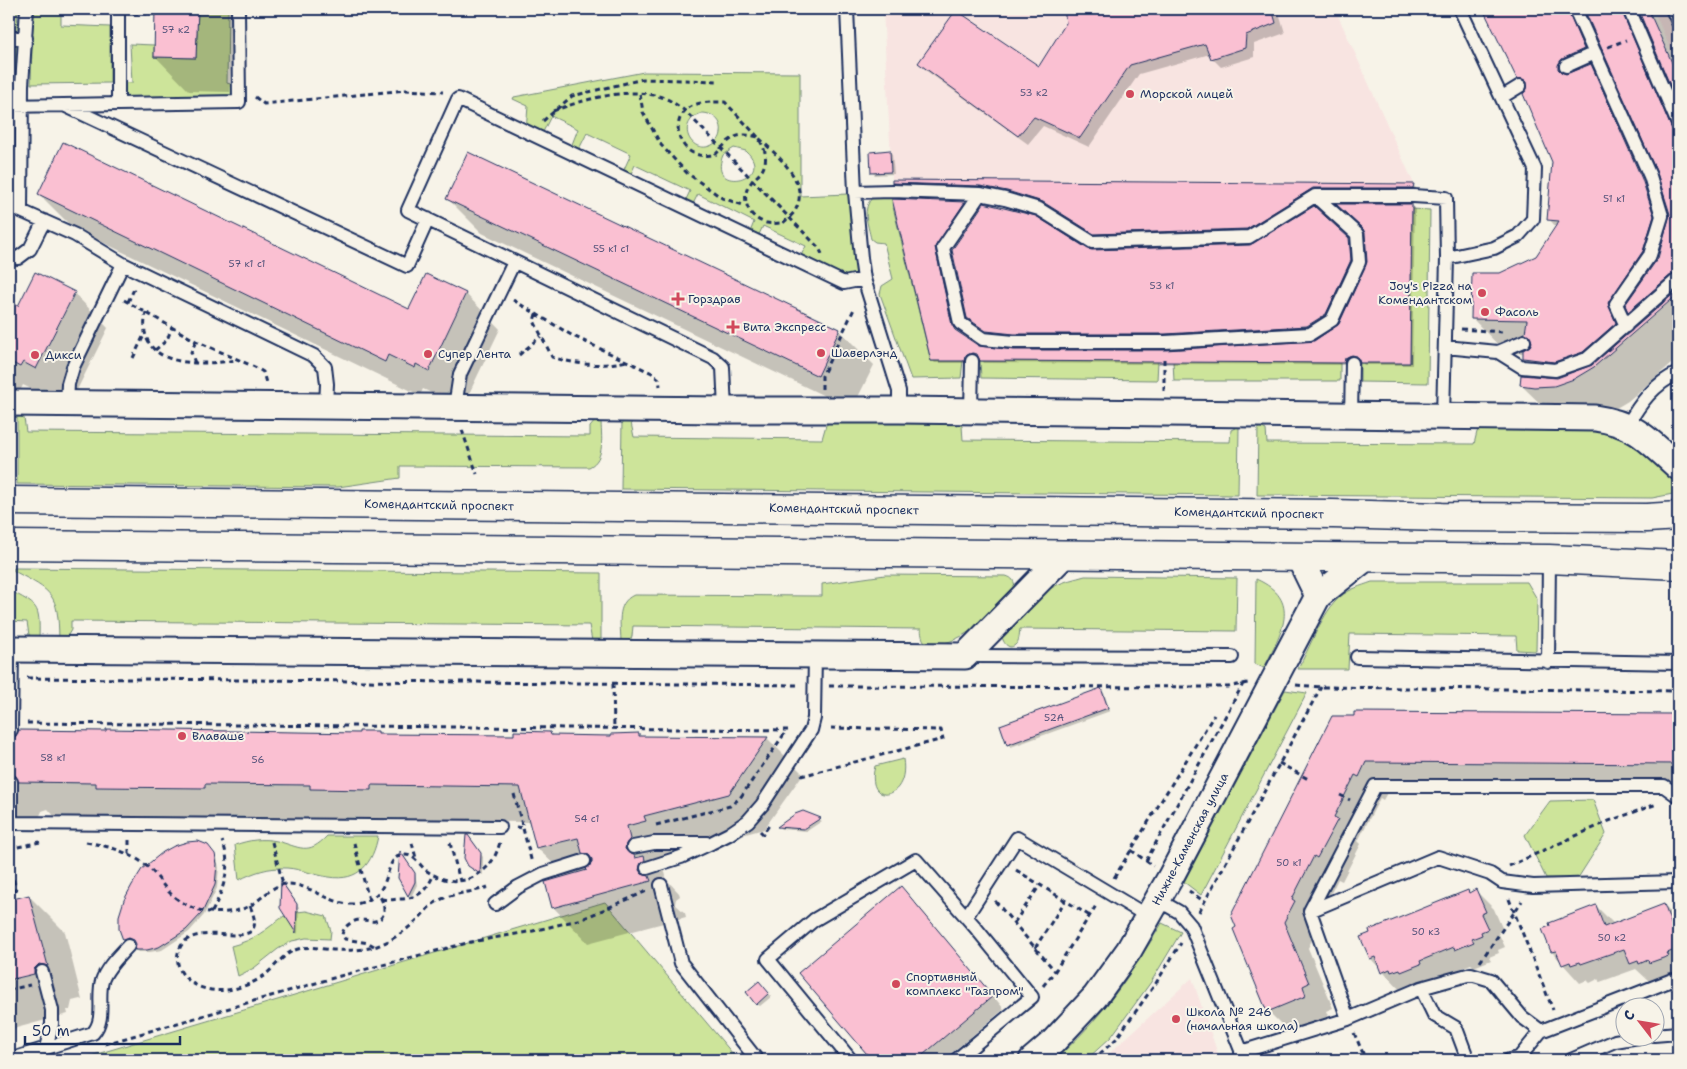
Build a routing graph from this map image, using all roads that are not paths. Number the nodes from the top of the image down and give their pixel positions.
1 (27, 9) edge
2 (238, 9) edge
3 (847, 9) edge
4 (1460, 9) edge
5 (1575, 9) edge
6 (1628, 9) edge
7 (1672, 9) edge
8 (124, 11) edge
9 (1678, 22) edge
10 (9, 38) edge
11 (26, 38) junction
12 (1595, 53) junction
13 (1566, 66) dead end
14 (1520, 86) dead end
15 (1502, 97) junction
16 (118, 104) junction
17 (9, 106) edge
18 (23, 106) junction
19 (66, 106) junction
20 (1678, 124) edge
21 (855, 192) junction
22 (980, 194) junction
23 (1315, 196) junction
24 (428, 219) junction
25 (44, 221) junction
26 (9, 257) edge
27 (1447, 258) junction
28 (514, 262) junction
29 (123, 264) junction
30 (864, 279) junction
31 (1678, 279) edge
32 (1626, 326) junction
33 (1524, 341) dead end
34 (1445, 347) junction
35 (1498, 352) junction
36 (972, 360) dead end
37 (1352, 363) dead end
38 (1678, 373) edge
39 (9, 403) edge
40 (67, 403) junction
41 (326, 406) junction
42 (455, 407) junction
43 (725, 410) junction
44 (899, 410) junction
45 (971, 412) junction
46 (1351, 416) junction
47 (1444, 416) junction
48 (1627, 426) junction
49 (1678, 468) edge
50 (9, 501) edge
51 (1678, 516) edge
52 (9, 545) edge
53 (1062, 556) junction
54 (1299, 557) junction
55 (1366, 558) junction
56 (1549, 559) junction
57 (1678, 565) edge
58 (1318, 596) junction
59 (10, 649) edge
60 (816, 654) junction
61 (965, 656) junction
62 (1232, 657) dead end
63 (1358, 657) dead end
64 (1548, 662) junction
65 (1678, 663) edge
66 (11, 727) road end
67 (11, 782) dead end
68 (1678, 796) edge
69 (10, 823) edge
70 (500, 827) road end
71 (711, 843) junction
72 (632, 848) dead end
73 (584, 860) dead end
74 (647, 868) dead end
75 (1678, 882) edge
76 (661, 885) road end
77 (496, 904) dead end
78 (1153, 909) junction
79 (1310, 912) junction
80 (966, 917) junction
81 (128, 946) dead end
82 (42, 972) dead end
83 (1678, 984) edge
84 (1421, 988) junction
85 (1348, 1019) junction
86 (1541, 1031) junction
87 (1678, 1033) edge
88 (1664, 1034) edge
89 (1614, 1041) edge
90 (46, 1048) junction
91 (1243, 1056) edge
92 (1518, 1059) edge
93 (9, 1060) edge
94 (757, 1060) edge
95 (851, 1060) edge
96 (956, 1060) edge
97 (1032, 1060) edge
98 (1468, 1060) edge
99 (1571, 1060) edge

1 - 11 lane
2 - 16 lane
3 - 21 lane
4 - 15 lane
5 - 12 lane
6 - 20 lane
7 - 9 lane
8 - 16 lane
10 - 11 lane
11 - 18 lane
12 - 13 lane
12 - 32 lane
14 - 15 lane
15 - 27 lane
16 - 19 lane
17 - 18 lane
18 - 19 lane
18 - 25 lane
19 - 24 lane
21 - 22 lane
21 - 30 lane
22 - 23 lane
22 - 23 lane
23 - 27 lane
24 - 28 lane
24 - 30 lane
25 - 26 lane
25 - 29 lane
27 - 34 lane
28 - 42 lane
28 - 43 lane
29 - 40 lane
29 - 41 lane
30 - 44 lane
31 - 32 lane
32 - 35 lane
33 - 35 lane
34 - 35 lane
34 - 47 lane
36 - 45 lane
37 - 46 lane
38 - 48 lane
39 - 40 street
40 - 41 street
41 - 42 street
42 - 43 street
43 - 44 street
44 - 45 street
45 - 46 street
46 - 47 street
47 - 48 street
48 - 49 street
50 - 51 main road, Комендантский проспект
52 - 53 main road
53 - 54 main road
53 - 61 street
54 - 55 main road
54 - 58 street
55 - 56 main road
55 - 58 street, Нижне-Каменская улица
56 - 57 main road
56 - 64 lane
58 - 78 street, Нижне-Каменская улица
59 - 60 street
59 - 66 lane
60 - 61 street
60 - 71 lane
61 - 62 lane
63 - 64 lane
64 - 65 lane
67 - 69 lane
68 - 79 lane
69 - 70 lane
71 - 72 lane
71 - 74 lane
73 - 77 lane
75 - 79 lane
76 - 94 lane
78 - 80 lane
78 - 91 lane
78 - 97 street, Нижне-Каменская улица
79 - 85 lane
80 - 95 lane
80 - 96 lane
81 - 90 lane
82 - 90 lane
83 - 86 lane
84 - 85 lane
84 - 86 lane
84 - 98 lane
85 - 91 lane
86 - 92 lane
87 - 88 lane
89 - 99 lane
90 - 93 lane

